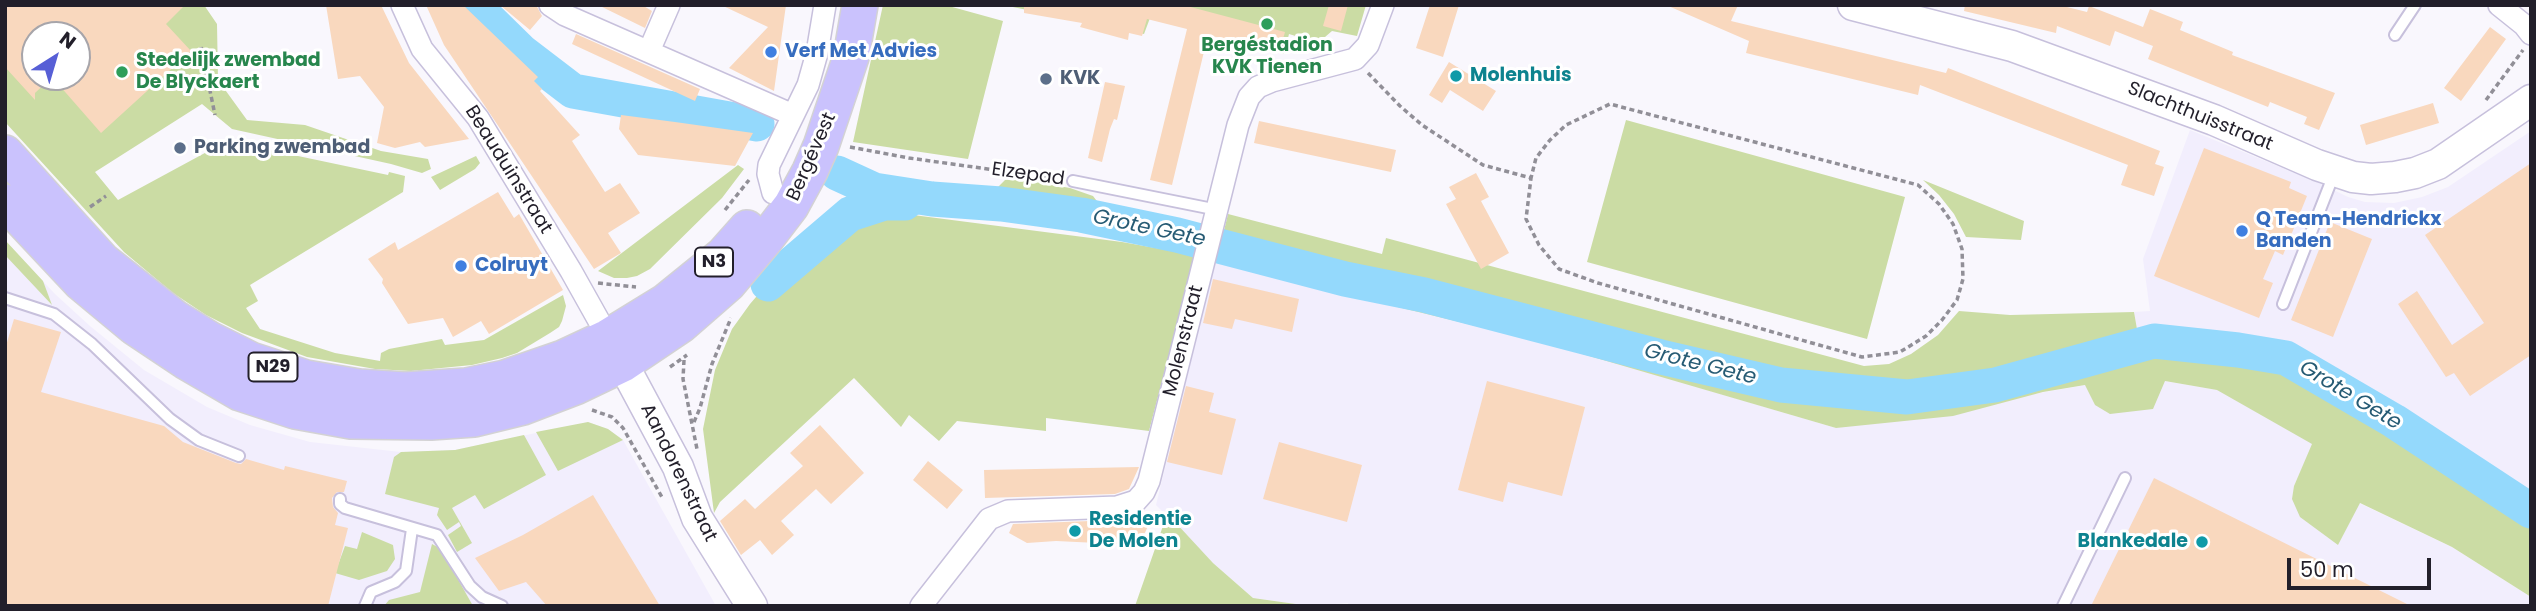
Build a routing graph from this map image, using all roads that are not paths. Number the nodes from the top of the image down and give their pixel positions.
1 (550, 5) edge
2 (669, 5) edge
3 (825, 5) edge
4 (848, 5) edge
5 (860, 5) edge
6 (1383, 5) edge
7 (1853, 5) edge
8 (2415, 5) edge
9 (2499, 5) edge
10 (402, 6) edge
11 (2395, 34) dead end
12 (2527, 42) edge
13 (649, 51) junction
14 (2531, 100) edge
15 (793, 115) junction
16 (5, 153) edge
17 (2335, 171) junction
18 (1073, 181) road end
19 (761, 187) junction
20 (5, 202) edge
21 (1215, 218) junction
22 (5, 299) edge
23 (2283, 304) dead end
24 (616, 351) junction
25 (239, 456) dead end
26 (2125, 478) dead end
27 (340, 499) dead end
28 (412, 529) junction
29 (365, 606) edge
30 (502, 606) edge
31 (752, 606) edge
32 (920, 606) edge
33 (2063, 606) edge

1 - 13 street
2 - 13 street
3 - 15 street, Bergévest
4 - 19 main road, Bergévest / N3
5 - 24 main road, Bergévest / N3
6 - 21 street, Molenstraat
7 - 17 street, Slachthuisstraat
8 - 11 lane
9 - 12 street
10 - 24 street, Beauduinstraat
13 - 15 street
14 - 17 street, Slachthuisstraat
15 - 19 street, Bergévest
16 - 24 main road, N29
17 - 23 lane
18 - 21 lane, Elzepad
19 - 24 main road, Bergévest / N3
20 - 24 main road, N29
21 - 32 street, Molenstraat
22 - 25 lane
24 - 31 street, Aandorenstraat
26 - 33 lane
27 - 28 lane
28 - 29 lane
28 - 30 lane

